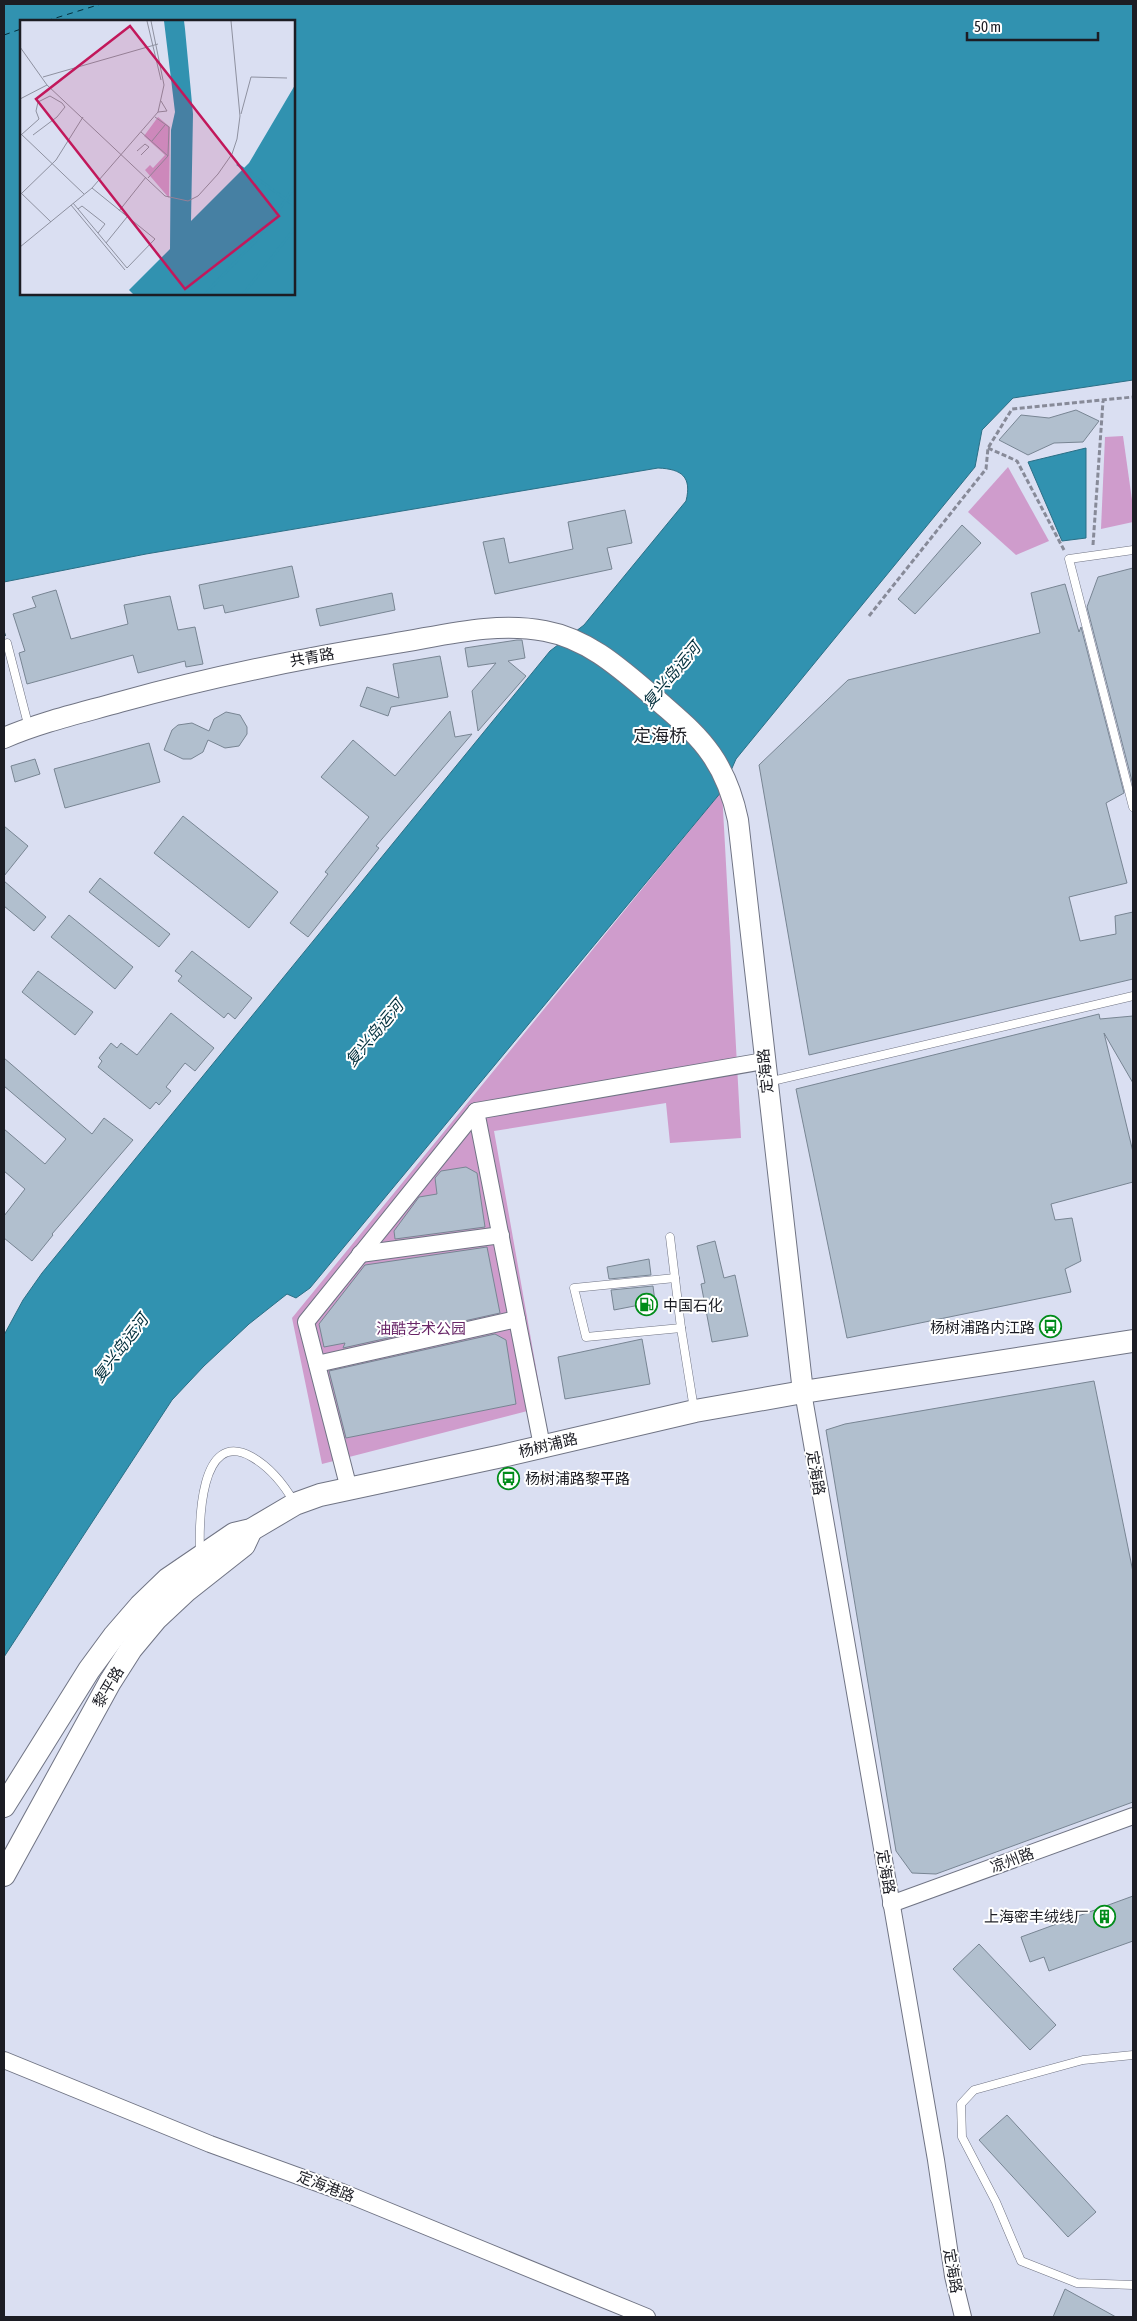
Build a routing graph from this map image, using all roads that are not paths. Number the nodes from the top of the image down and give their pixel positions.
1 (1133, 550) edge
2 (8, 642) dead end
3 (618, 667) joint
4 (29, 729) junction
5 (4, 738) edge
6 (1133, 807) edge
7 (1133, 996) edge
8 (764, 1061) junction
9 (766, 1082) junction
10 (476, 1111) junction
11 (500, 1235) junction
12 (670, 1237) dead end
13 (360, 1254) junction
14 (675, 1278) junction
15 (517, 1319) junction
16 (681, 1328) junction
17 (1133, 1341) edge
18 (316, 1364) junction
19 (803, 1392) junction
20 (695, 1411) junction
21 (542, 1446) junction
22 (349, 1489) junction
23 (295, 1504) junction
24 (206, 1564) junction
25 (4, 1806) edge
26 (1133, 1816) edge
27 (4, 1874) edge
28 (892, 1904) junction
29 (1133, 2055) edge
30 (4, 2060) edge
31 (1133, 2285) edge
32 (647, 2317) edge
33 (963, 2317) edge

1 - 6 lane
2 - 4 lane
3 - 4 street, 共青路
3 - 8 street, 定海路
4 - 5 street, 共青路
7 - 9 lane
8 - 9 street, 定海路
8 - 10 street
9 - 19 street, 定海路
10 - 11 street
10 - 13 street
11 - 13 street
11 - 15 street
12 - 14 lane
13 - 18 street
14 - 16 lane
14 - 16 lane
15 - 18 street
15 - 21 street
16 - 20 lane
17 - 19 main road, 杨树浦路
18 - 22 street
19 - 20 main road, 杨树浦路
19 - 28 street, 定海路
20 - 21 main road, 杨树浦路
21 - 22 main road, 杨树浦路
22 - 23 main road, 杨树浦路
23 - 24 main road, 黎平路
23 - 24 lane
24 - 25 main road, 黎平路
24 - 27 main road, 黎平路
26 - 28 street, 凉州路
28 - 33 street, 定海路
29 - 31 lane
30 - 32 street, 定海港路

